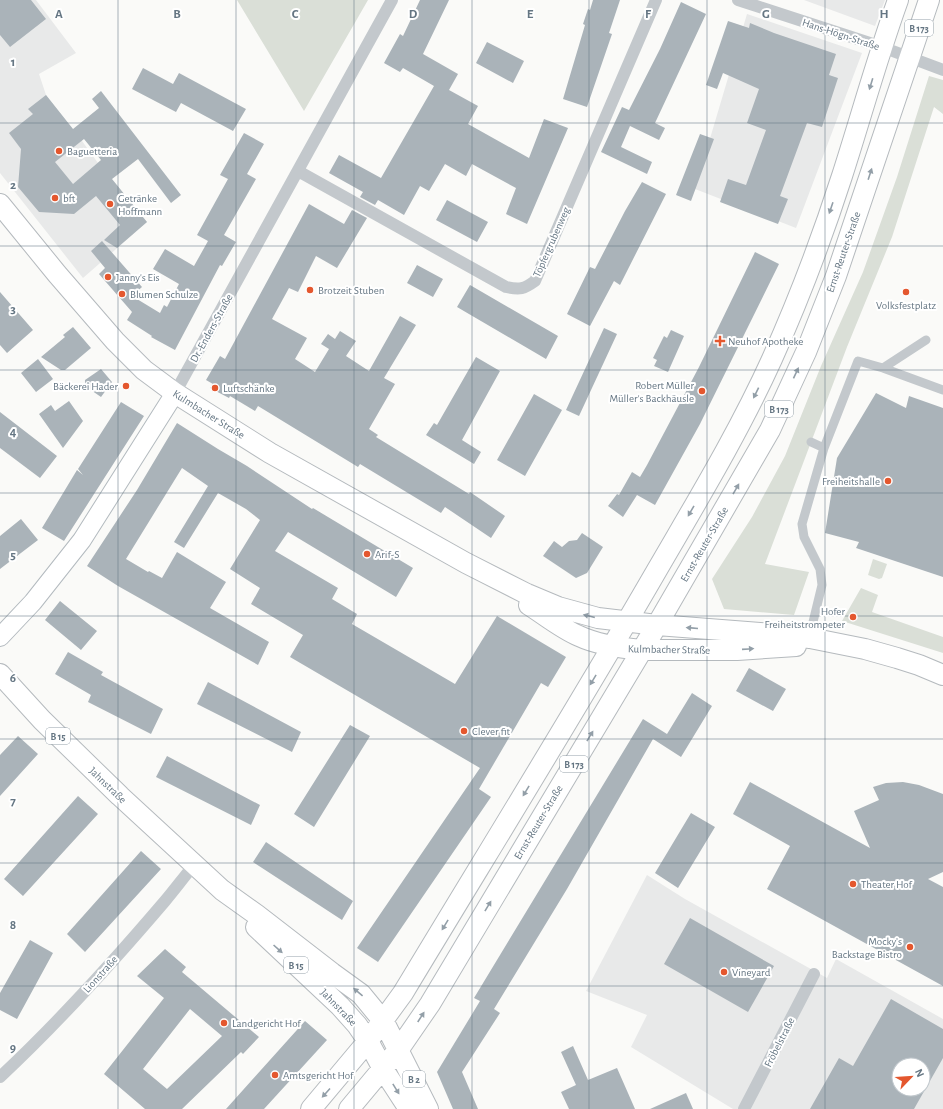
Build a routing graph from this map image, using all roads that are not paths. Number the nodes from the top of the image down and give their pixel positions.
1 (392, 0) edge
2 (656, 0) edge
3 (738, 0) edge
4 (898, 0) edge
5 (929, 0) edge
6 (882, 47) junction
7 (909, 57) junction
8 (943, 70) edge
9 (298, 171) junction
10 (0, 204) edge
11 (926, 340) dead end
12 (883, 368) junction
13 (943, 390) edge
14 (175, 393) junction
15 (811, 442) dead end
16 (824, 448) junction
17 (466, 563) junction
18 (627, 622) junction
19 (657, 625) junction
20 (0, 637) edge
21 (810, 638) junction
22 (847, 645) junction
23 (613, 646) junction
24 (642, 650) junction
25 (0, 674) edge
26 (943, 674) edge
27 (194, 865) junction
28 (222, 890) junction
29 (814, 974) dead end
30 (384, 1022) junction
31 (368, 1041) junction
32 (399, 1049) junction
33 (384, 1069) junction
34 (0, 1077) edge
35 (311, 1109) edge
36 (349, 1109) edge
37 (409, 1109) edge
38 (428, 1109) edge
39 (744, 1109) edge

1 - 9 street, Dr.-Enders-Straße
2 - 9 street, Töpfergrubenweg
3 - 6 street, Hans-Högn-Straße
4 - 6 main road, B 173
5 - 7 main road, Ernst-Reuter-Straße / B 173
6 - 7 street, Hans-Högn-Straße
6 -> 18 main road, B 173
7 - 8 street, Hans-Högn-Straße
19 -> 7 main road, Ernst-Reuter-Straße / B 173
9 - 14 street, Dr.-Enders-Straße
10 - 14 main road, Kulmbacher Straße
11 - 12 street
12 - 13 street
12 - 16 street
14 - 17 main road, Kulmbacher Straße
14 - 20 main road, Dr.-Enders-Straße
15 - 16 street
16 - 21 street
18 -> 17 main road, Kulmbacher Straße
17 - 23 main road, Kulmbacher Straße
18 - 19 main road, Kulmbacher Straße
18 - 23 main road, B 173
21 -> 19 main road, Kulmbacher Straße
19 - 24 main road, Ernst-Reuter-Straße / B 173
21 - 22 main road, Kulmbacher Straße
24 -> 22 main road, Kulmbacher Straße
22 - 26 main road, Kulmbacher Straße
23 - 24 main road, Kulmbacher Straße
23 -> 30 main road, B 173
32 -> 24 main road, Ernst-Reuter-Straße / B 173
25 - 27 main road, Jahnstraße / B 15
27 - 28 main road, Jahnstraße / B 15
27 - 34 street, Lionstraße
30 -> 28 main road, Jahnstraße / B 15
28 -> 31 main road, Jahnstraße / B 15
29 - 39 street, Fröbelstraße
30 - 31 main road
30 - 32 main road, B 15
31 - 33 main road, Jahnstraße
31 -> 35 main road
32 - 33 main road, Ernst-Reuter-Straße
32 - 38 main road, B 2
33 - 36 main road
33 -> 37 main road, B 2

